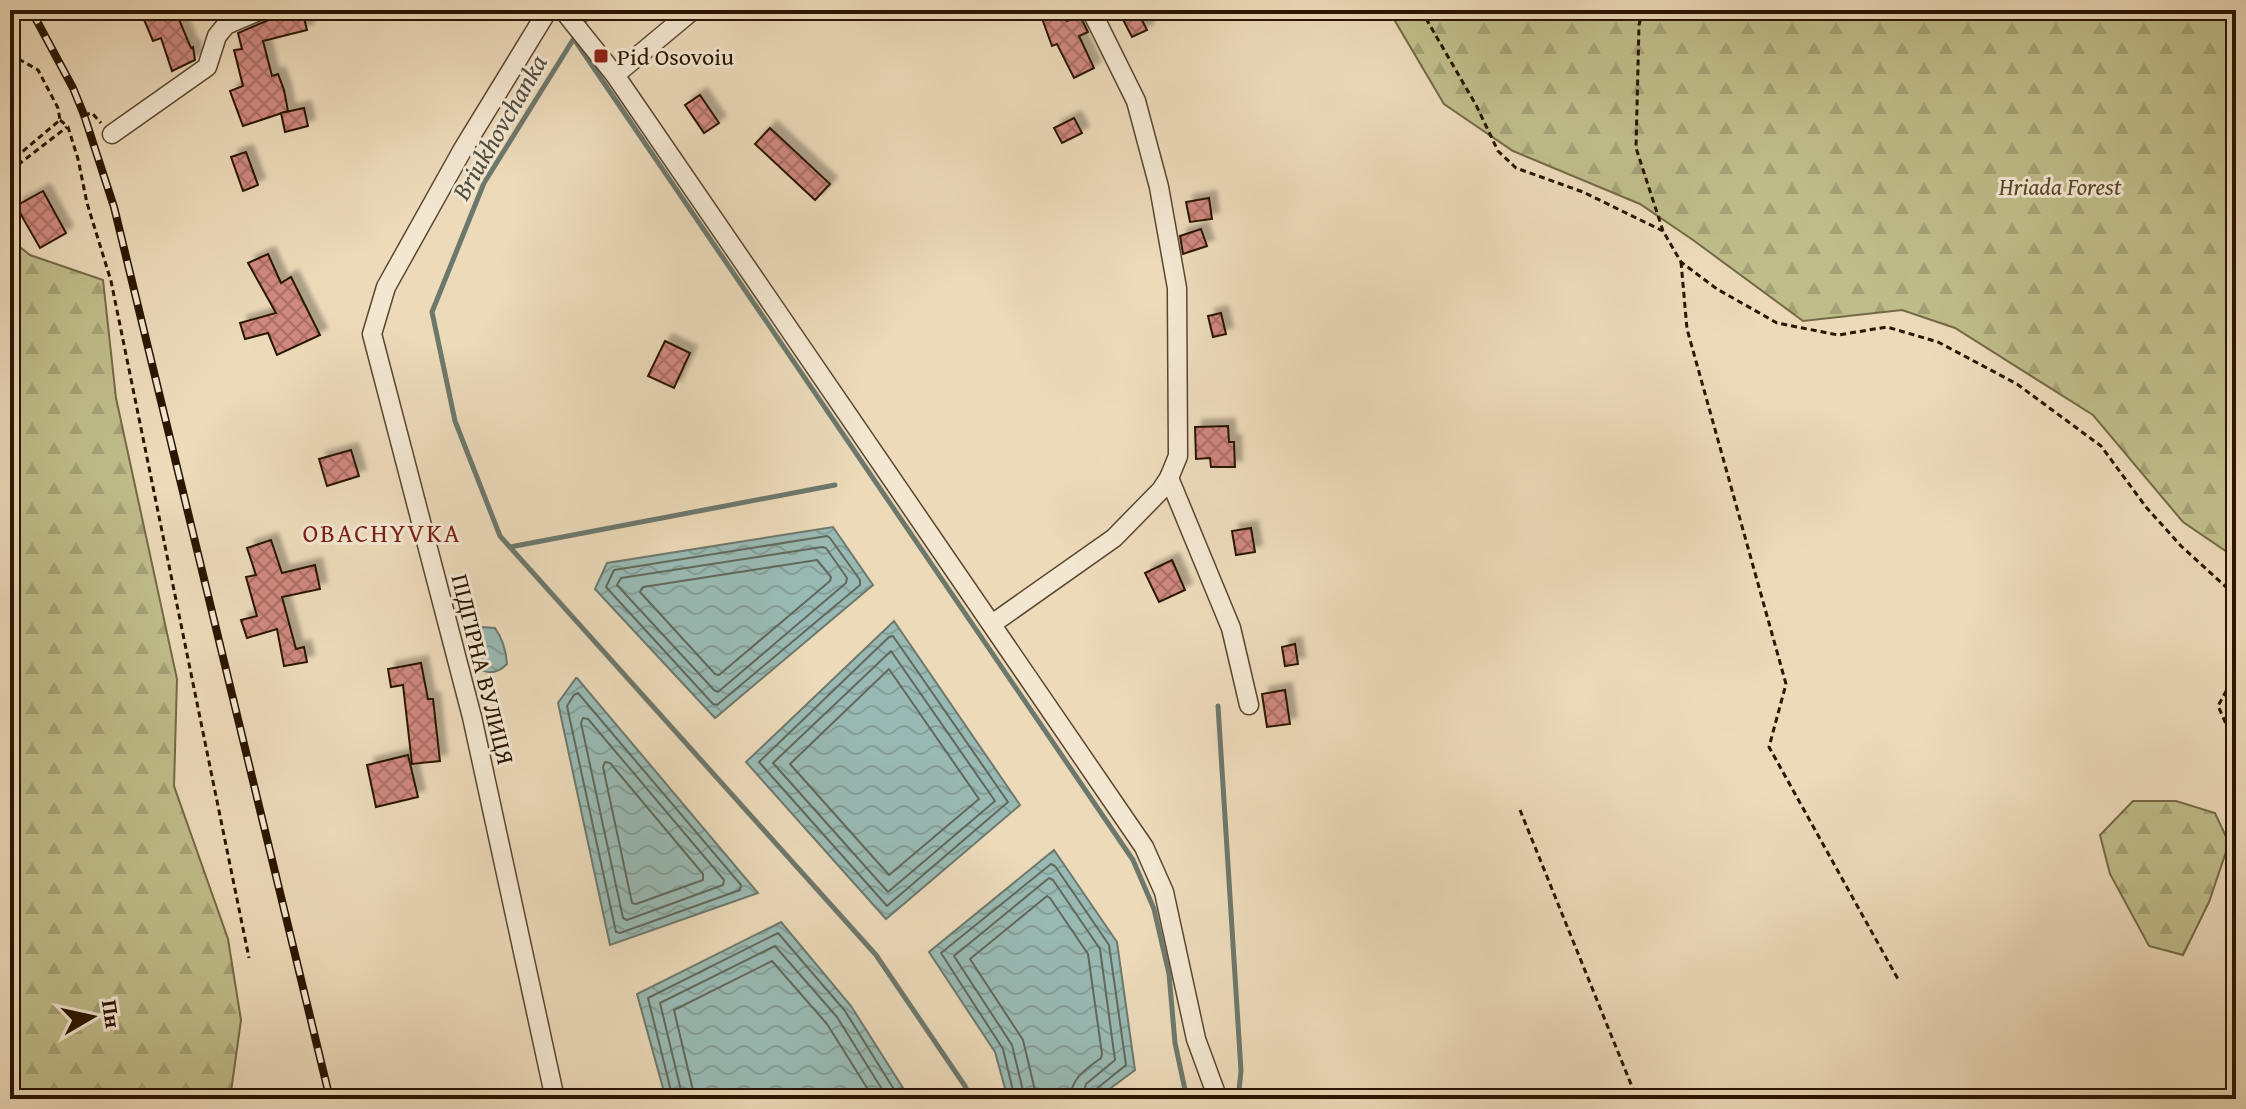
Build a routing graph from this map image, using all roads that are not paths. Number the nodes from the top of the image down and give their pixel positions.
1 (261, 10) edge
2 (548, 10) edge
3 (693, 10) edge
4 (1091, 10) edge
5 (565, 13) edge
6 (615, 75) junction
7 (112, 134) dead end
8 (1169, 478) junction
9 (992, 624) junction
10 (1249, 705) dead end
11 (2236, 1094) edge
12 (555, 1099) edge
13 (1218, 1099) edge
14 (2226, 1099) edge

1 - 7 street
2 - 12 street, ПІДГІРНА ВУЛИЦЯ
3 - 6 street
4 - 8 street
5 - 6 street
6 - 9 street
8 - 9 street
8 - 10 street
9 - 13 street
11 - 14 street

